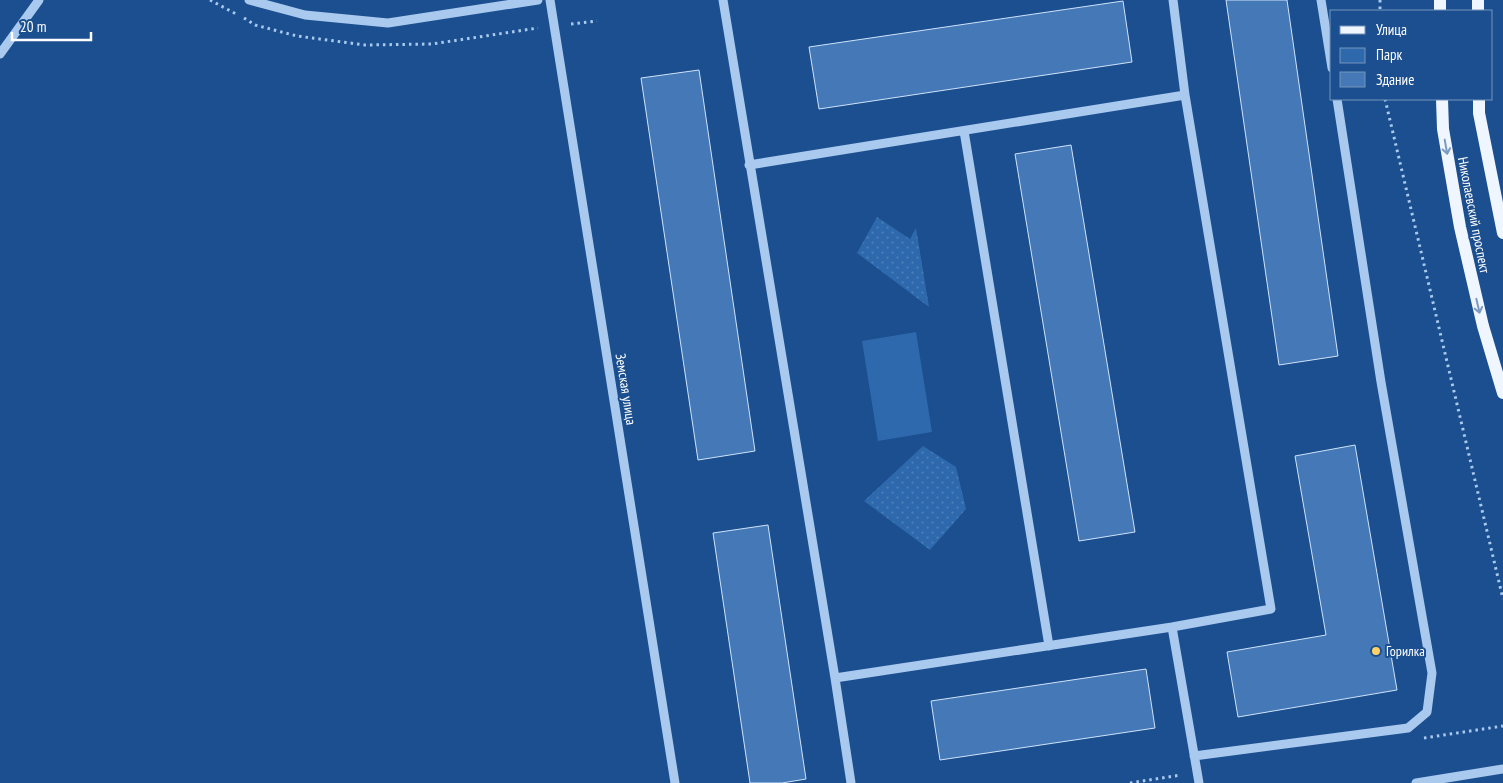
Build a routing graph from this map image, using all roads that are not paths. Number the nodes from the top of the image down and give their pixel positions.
1 (39, 0) edge
2 (249, 0) edge
3 (538, 0) edge
4 (550, 0) edge
5 (723, 0) edge
6 (1173, 0) edge
7 (1321, 0) edge
8 (0, 54) edge
9 (1330, 56) edge
10 (1185, 95) junction
11 (1336, 100) edge
12 (1442, 100) edge
13 (1479, 100) edge
14 (964, 131) junction
15 (749, 165) junction
16 (1503, 233) edge
17 (1503, 393) edge
18 (1172, 628) junction
19 (1049, 646) junction
20 (835, 678) junction
21 (1194, 756) junction
22 (1503, 769) edge
23 (1431, 782) edge
24 (675, 783) edge
25 (851, 783) edge
26 (1199, 783) edge
27 (1416, 783) edge

1 - 8 street
2 - 3 street
4 - 24 street, Земская улица
5 - 15 street
6 - 10 street
7 - 9 street
10 - 14 street
10 - 18 street
11 - 21 street
12 -> 17 main road, Николаевский проспект
13 - 16 main road, Николаевский проспект
14 - 15 street
14 - 19 street
15 - 20 street
18 - 19 street
18 - 21 street
19 - 20 street
20 - 25 street
21 - 26 street
22 - 23 street
23 - 27 street

